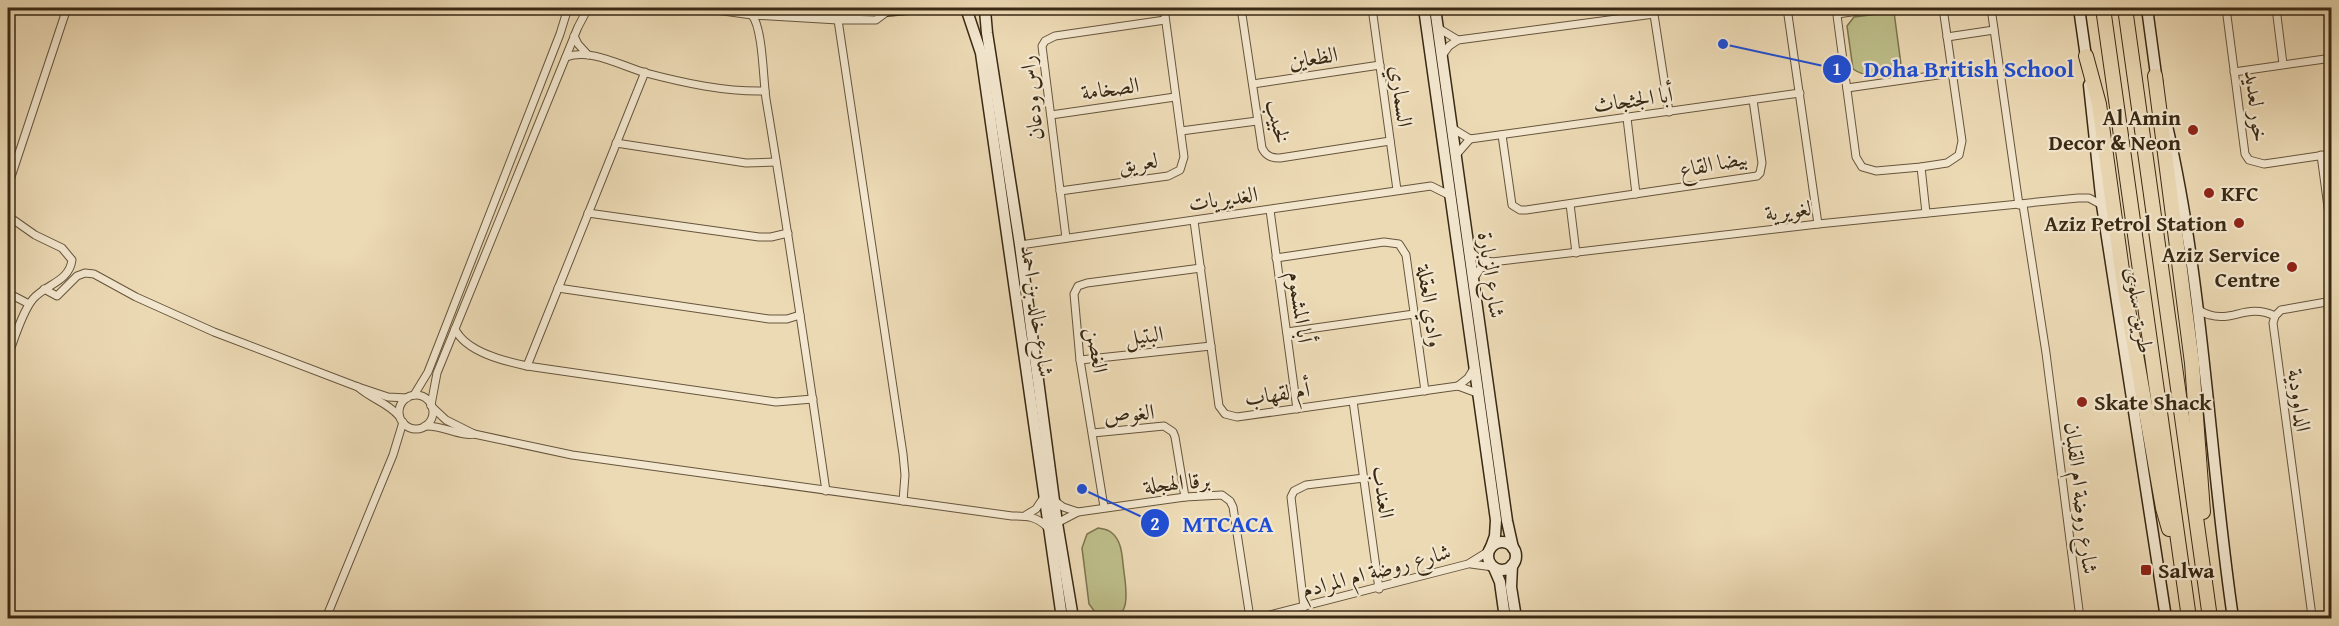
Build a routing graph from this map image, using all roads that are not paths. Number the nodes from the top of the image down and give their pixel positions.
1 (66, 8) edge
2 (568, 8) edge
3 (573, 8) edge
4 (588, 8) edge
5 (702, 8) edge
6 (915, 8) edge
7 (1164, 8) edge
8 (1242, 8) edge
9 (1250, 8) edge
10 (1372, 8) edge
11 (1424, 8) edge
12 (1435, 8) edge
13 (1787, 8) edge
14 (1880, 8) edge
15 (1943, 8) edge
16 (1991, 8) edge
17 (2079, 8) edge
18 (2103, 8) edge
19 (2125, 8) edge
20 (2147, 8) edge
21 (2226, 8) edge
22 (2276, 8) edge
23 (963, 9) edge
24 (987, 9) edge
25 (889, 10) junction
26 (750, 11) edge
27 (1654, 11) edge
28 (1837, 11) edge
29 (765, 16) junction
30 (565, 19) junction
31 (838, 20) junction
32 (1165, 20) junction
33 (758, 27) junction
34 (1438, 28) junction
35 (1994, 30) junction
36 (574, 35) junction
37 (1947, 37) junction
38 (1458, 40) junction
39 (588, 55) junction
40 (1442, 56) junction
41 (2086, 56) junction
42 (566, 57) junction
43 (2331, 58) edge
44 (2283, 64) junction
45 (1380, 65) junction
46 (645, 72) junction
47 (2234, 72) junction
48 (1952, 73) junction
49 (2155, 76) junction
50 (1253, 84) junction
51 (1846, 88) junction
52 (765, 91) junction
53 (1800, 93) junction
54 (1175, 97) junction
55 (1753, 100) junction
56 (1669, 112) junction
57 (1051, 115) junction
58 (1627, 118) junction
59 (1257, 121) junction
60 (1452, 128) junction
61 (1181, 131) junction
62 (1502, 135) junction
63 (1470, 139) junction
64 (1390, 141) junction
65 (616, 143) junction
66 (2331, 154) edge
67 (2320, 155) junction
68 (1455, 156) junction
69 (776, 162) junction
70 (1921, 167) junction
71 (1447, 169) junction
72 (2100, 184) junction
73 (8, 186) edge
74 (1431, 186) junction
75 (1060, 190) junction
76 (1397, 190) junction
77 (1636, 194) junction
78 (1451, 196) junction
79 (2089, 198) junction
80 (1570, 204) junction
81 (2021, 205) junction
82 (2102, 205) junction
83 (1270, 210) junction
84 (588, 213) junction
85 (1926, 213) junction
86 (8, 216) edge
87 (1194, 221) junction
88 (1818, 224) junction
89 (788, 233) junction
90 (2331, 237) edge
91 (1065, 238) junction
92 (1020, 245) junction
93 (1469, 250) junction
94 (1575, 253) junction
95 (1276, 258) junction
96 (1492, 262) junction
97 (1201, 268) junction
98 (1473, 280) junction
99 (558, 288) junction
100 (44, 289) junction
101 (8, 293) edge
102 (2331, 301) edge
103 (29, 304) junction
104 (2197, 309) junction
105 (1414, 314) junction
106 (800, 315) junction
107 (2210, 315) junction
108 (2275, 316) junction
109 (2199, 326) junction
110 (455, 329) junction
111 (1287, 332) junction
112 (467, 345) junction
113 (1211, 345) junction
114 (447, 348) junction
115 (8, 356) edge
116 (1080, 360) junction
117 (527, 366) junction
118 (1474, 368) junction
119 (1458, 386) junction
120 (358, 387) junction
121 (1425, 391) junction
122 (1477, 393) junction
123 (411, 397) junction
124 (813, 399) junction
125 (1353, 401) junction
126 (431, 406) junction
127 (1297, 409) junction
128 (402, 421) junction
129 (425, 426) junction
130 (474, 434) junction
131 (1093, 434) junction
132 (1364, 478) junction
133 (826, 491) junction
134 (1185, 496) junction
135 (1050, 499) junction
136 (903, 501) junction
137 (1104, 507) junction
138 (1078, 512) junction
139 (1026, 515) junction
140 (1053, 527) junction
141 (1513, 548) junction
142 (1490, 549) junction
143 (1468, 564) junction
144 (1512, 565) junction
145 (1493, 568) junction
146 (2182, 568) junction
147 (2203, 568) junction
148 (1379, 589) junction
149 (2164, 603) junction
150 (1304, 607) junction
151 (2150, 616) junction
152 (326, 618) edge
153 (1062, 618) edge
154 (1073, 618) edge
155 (1250, 618) edge
156 (1258, 618) edge
157 (1505, 618) edge
158 (1516, 618) edge
159 (2080, 618) edge
160 (2123, 618) edge
161 (2159, 618) edge
162 (2166, 618) edge
163 (2189, 618) edge
164 (2210, 618) edge
165 (2233, 618) edge
166 (2314, 618) edge

1 - 73 street
2 - 30 street
3 - 30 street
4 - 36 street
5 - 26 street
6 - 25 main road
7 - 32 street, لعريق
8 - 9 street
8 - 50 street, لخبيب
10 - 45 street, السماري
11 - 71 main road, شارع الزبارة
12 - 34 main road, شارع الزبارة
13 - 53 street
14 - 28 street
15 - 37 street
16 - 35 street, شارع روضة ام القلبان
17 - 41 main road, طريق سلوى
18 - 146 highway, طريق سلوى
19 - 147 highway, طريق سلوى
20 - 49 main road
21 - 47 street, خور لعديد
22 - 44 street
23 - 24 main road
23 - 135 main road, شارع خالد بن احمد
24 - 92 main road, شارع خالد بن احمد
25 - 26 main road
25 - 31 street
26 - 29 street
26 - 33 street
27 - 38 street
27 - 56 street
28 - 51 street
29 - 31 street
29 - 33 street
30 - 123 street
31 - 136 street
32 - 54 street, لعريق
32 - 57 street, راس ودعان
33 - 52 street
34 - 38 street
34 - 40 main road, شارع الزبارة
35 - 37 street
35 - 81 street, شارع روضة ام القلبان
36 - 39 street
36 - 42 street
37 - 48 street
38 - 40 street
39 - 42 street
39 - 46 street
40 - 60 main road, شارع الزبارة
41 - 72 main road, طريق سلوى
41 - 146 highway
42 - 110 street
43 - 44 street
44 - 47 street
45 - 50 street, الظعاين
45 - 64 street, السماري
46 - 52 street
46 - 65 street
47 - 67 street, خور لعديد
48 - 51 street
48 - 70 street
49 - 104 main road
49 - 147 highway
50 - 59 street, لخبيب
51 - 70 street
52 - 69 street
53 - 55 street, أبا الجثجاث
53 - 88 street
54 - 57 street, الصخامة
54 - 61 street, لعريق
55 - 56 street, أبا الجثجاث
55 - 77 street, بيضا القاع
56 - 58 street, أبا الجثجاث
57 - 75 street, راس ودعان
58 - 62 street, أبا الجثجاث
58 - 77 street
59 - 61 street, لعريق
59 - 64 street, لخبيب
60 - 63 street
60 - 68 main road, شارع الزبارة
61 - 75 street, لعريق
62 - 63 street, أبا الجثجاث
62 - 80 street, بيضا القاع
63 - 68 street
64 - 76 street, السماري
65 - 69 street
65 - 84 street
66 - 67 street, خور لعديد
67 - 90 street
68 - 93 main road, شارع الزبارة
69 - 89 street
70 - 85 street
71 - 74 street
71 - 78 main road, شارع الزبارة
72 - 79 street
72 - 82 main road, طريق سلوى
74 - 76 street, الغديريات
74 - 78 street
75 - 91 street, راس ودعان
76 - 83 street, الغديريات
77 - 80 street, بيضا القاع
78 - 118 main road, شارع الزبارة
79 - 81 street, لغويرية
79 - 82 street
80 - 94 street
81 - 85 street, لغويرية
81 - 159 street, شارع روضة ام القلبان
82 - 149 main road, طريق سلوى
83 - 87 street, الغديريات
83 - 95 street, أبا المشموم
84 - 89 street
84 - 99 street
85 - 88 street, لغويرية
86 - 100 street
87 - 91 street, الغديريات
87 - 97 street, أم لقهاب
88 - 94 street, لغويرية
89 - 106 street
91 - 92 street, الغديريات
92 - 135 main road, شارع خالد بن احمد
93 - 96 street
93 - 98 main road, شارع الزبارة
94 - 96 street, لغويرية
95 - 105 street, وادي العقلة
95 - 111 street, أبا المشموم
96 - 98 street
97 - 113 street, أم لقهاب
97 - 116 street, الغصن
98 - 141 main road, شارع الزبارة
99 - 106 street
99 - 117 street
100 - 103 street
100 - 120 street
101 - 103 street
102 - 108 street
103 - 115 street
104 - 107 street
104 - 109 main road
105 - 111 street
105 - 121 street, وادي العقلة
106 - 124 street
107 - 108 street
107 - 109 street
108 - 166 street, الداوودية
109 - 165 main road
110 - 112 street
110 - 114 street
111 - 127 street, أبا المشموم
112 - 114 street
112 - 117 street
113 - 116 street, البتيل
113 - 127 street, أم لقهاب
114 - 126 street
116 - 131 street, الغصن
117 - 124 street
118 - 119 street
118 - 122 main road, شارع الزبارة
119 - 121 street, أم لقهاب
119 - 122 street, أم لقهاب
120 - 123 street
120 - 128 street
121 - 125 street, أم لقهاب
122 - 142 main road, شارع الزبارة
123 - 126 street
123 - 128 street
124 - 133 street
125 - 127 street, أم لقهاب
125 - 132 street, العندب
126 - 129 street
126 - 130 street
128 - 129 street
128 - 152 street
129 - 130 street
130 - 133 street
131 - 134 street, الغوص
131 - 137 street, الغصن
132 - 148 street, العندب
132 - 150 street
133 - 136 street
134 - 137 street, برقا الهجلة
134 - 155 street, برقا الهجلة
135 - 138 street
135 - 139 street
135 - 140 main road, شارع خالد بن احمد
136 - 139 street
137 - 138 street, برقا الهجلة
138 - 140 street, برقا الهجلة
139 - 140 street
140 - 153 main road, شارع خالد بن احمد
140 - 154 main road, شارع خالد بن احمد
141 - 142 main road
141 - 144 main road
142 - 143 street, شارع روضة ام المرادم
142 - 145 main road
143 - 145 street, شارع روضة ام المرادم
143 - 148 street, شارع روضة ام المرادم
144 - 145 main road
144 - 158 main road
145 - 157 main road
146 - 163 highway, طريق سلوى
147 - 164 highway, طريق سلوى
148 - 150 street, شارع روضة ام المرادم
149 - 151 street
149 - 162 main road, طريق سلوى
150 - 156 street, شارع روضة ام المرادم
151 - 160 street
151 - 161 street

